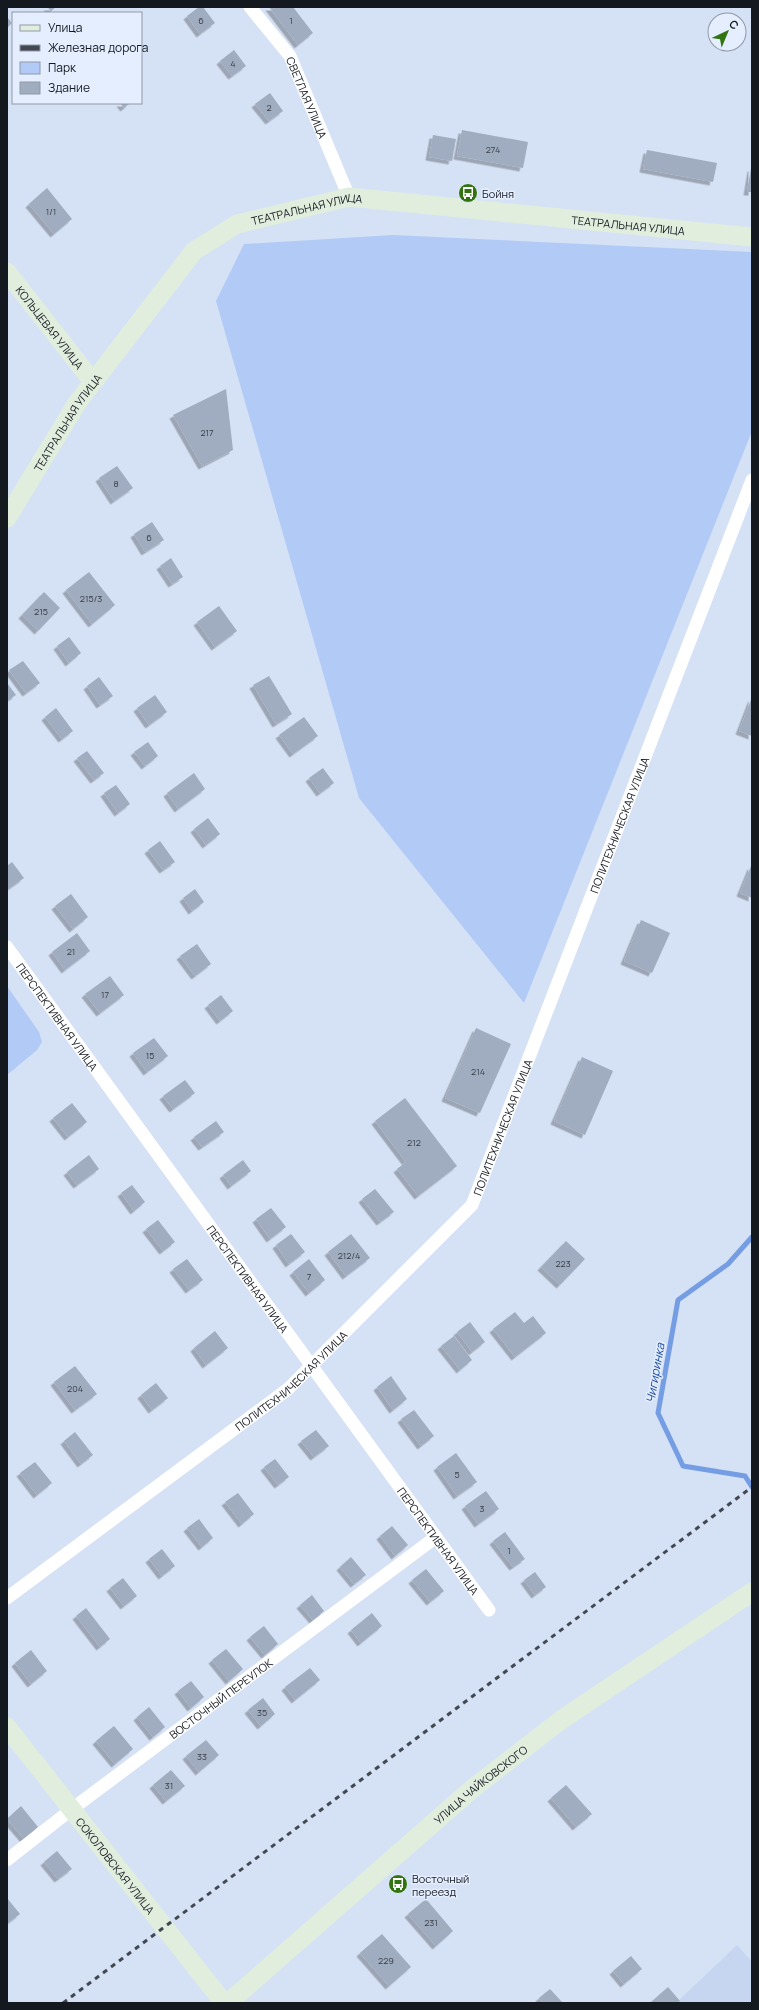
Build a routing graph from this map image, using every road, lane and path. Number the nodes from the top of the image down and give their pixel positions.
1 (250, 7) edge
2 (349, 197) junction
3 (752, 237) edge
4 (7, 272) edge
5 (94, 382) junction
6 (752, 480) edge
7 (7, 518) edge
8 (7, 947) edge
9 (312, 1365) junction
10 (436, 1537) junction
11 (752, 1592) edge
12 (7, 1598) edge
13 (489, 1610) dead end
14 (7, 1727) edge
15 (72, 1809) junction
16 (7, 1860) edge
17 (224, 2003) edge
18 (228, 2003) edge

1 - 2 street, СВЕТЛАЯ УЛИЦА
2 - 3 street, ТЕАТРАЛЬНАЯ УЛИЦА
2 - 5 street, ТЕАТРАЛЬНАЯ УЛИЦА
4 - 5 street, КОЛЬЦЕВАЯ УЛИЦА
5 - 7 street, ТЕАТРАЛЬНАЯ УЛИЦА
6 - 9 street, ПОЛИТЕХНИЧЕСКАЯ УЛИЦА
8 - 9 street, ПЕРСПЕКТИВНАЯ УЛИЦА
9 - 10 street, ПЕРСПЕКТИВНАЯ УЛИЦА
9 - 12 street, ПОЛИТЕХНИЧЕСКАЯ УЛИЦА
10 - 13 street, ПЕРСПЕКТИВНАЯ УЛИЦА
10 - 15 street, ВОСТОЧНЫЙ ПЕРЕУЛОК
11 - 18 street, УЛИЦА ЧАЙКОВСКОГО
14 - 15 street, СОКОЛОВСКАЯ УЛИЦА
15 - 16 street, ВОСТОЧНЫЙ ПЕРЕУЛОК
15 - 17 street, СОКОЛОВСКАЯ УЛИЦА

